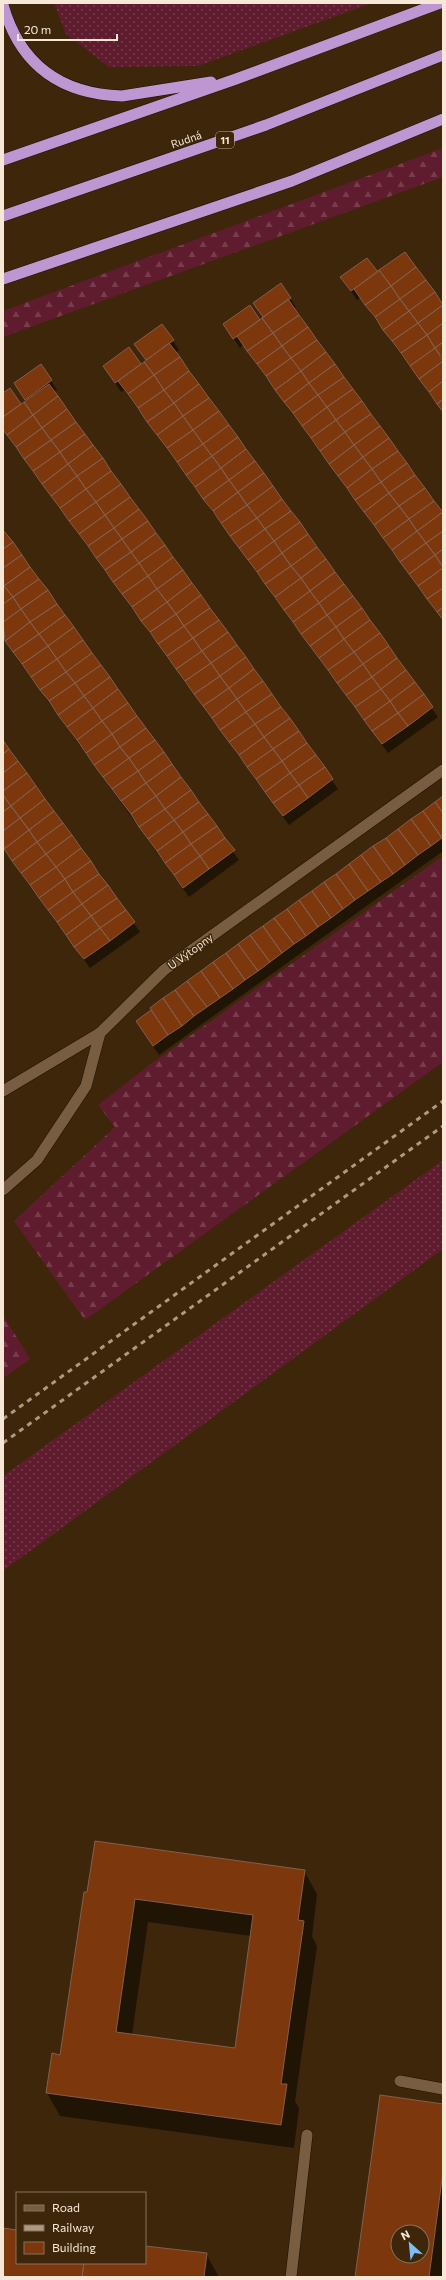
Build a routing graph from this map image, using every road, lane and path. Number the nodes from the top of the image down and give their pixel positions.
1 (440, 3) edge
2 (3, 5) edge
3 (443, 55) edge
4 (236, 79) junction
5 (443, 119) edge
6 (3, 160) edge
7 (3, 216) edge
8 (3, 279) edge
9 (443, 770) edge
10 (100, 1033) junction
11 (3, 1092) edge
12 (3, 1190) edge
13 (400, 2082) dead end
14 (443, 2089) edge
15 (307, 2135) dead end
16 (291, 2277) edge

1 - 4 highway
2 - 4 highway
3 - 7 highway, Rudná / 11
4 - 6 highway
5 - 8 highway
9 - 10 street, U Výtopny
10 - 11 street, U Výtopny
10 - 12 street
13 - 14 street
15 - 16 street

